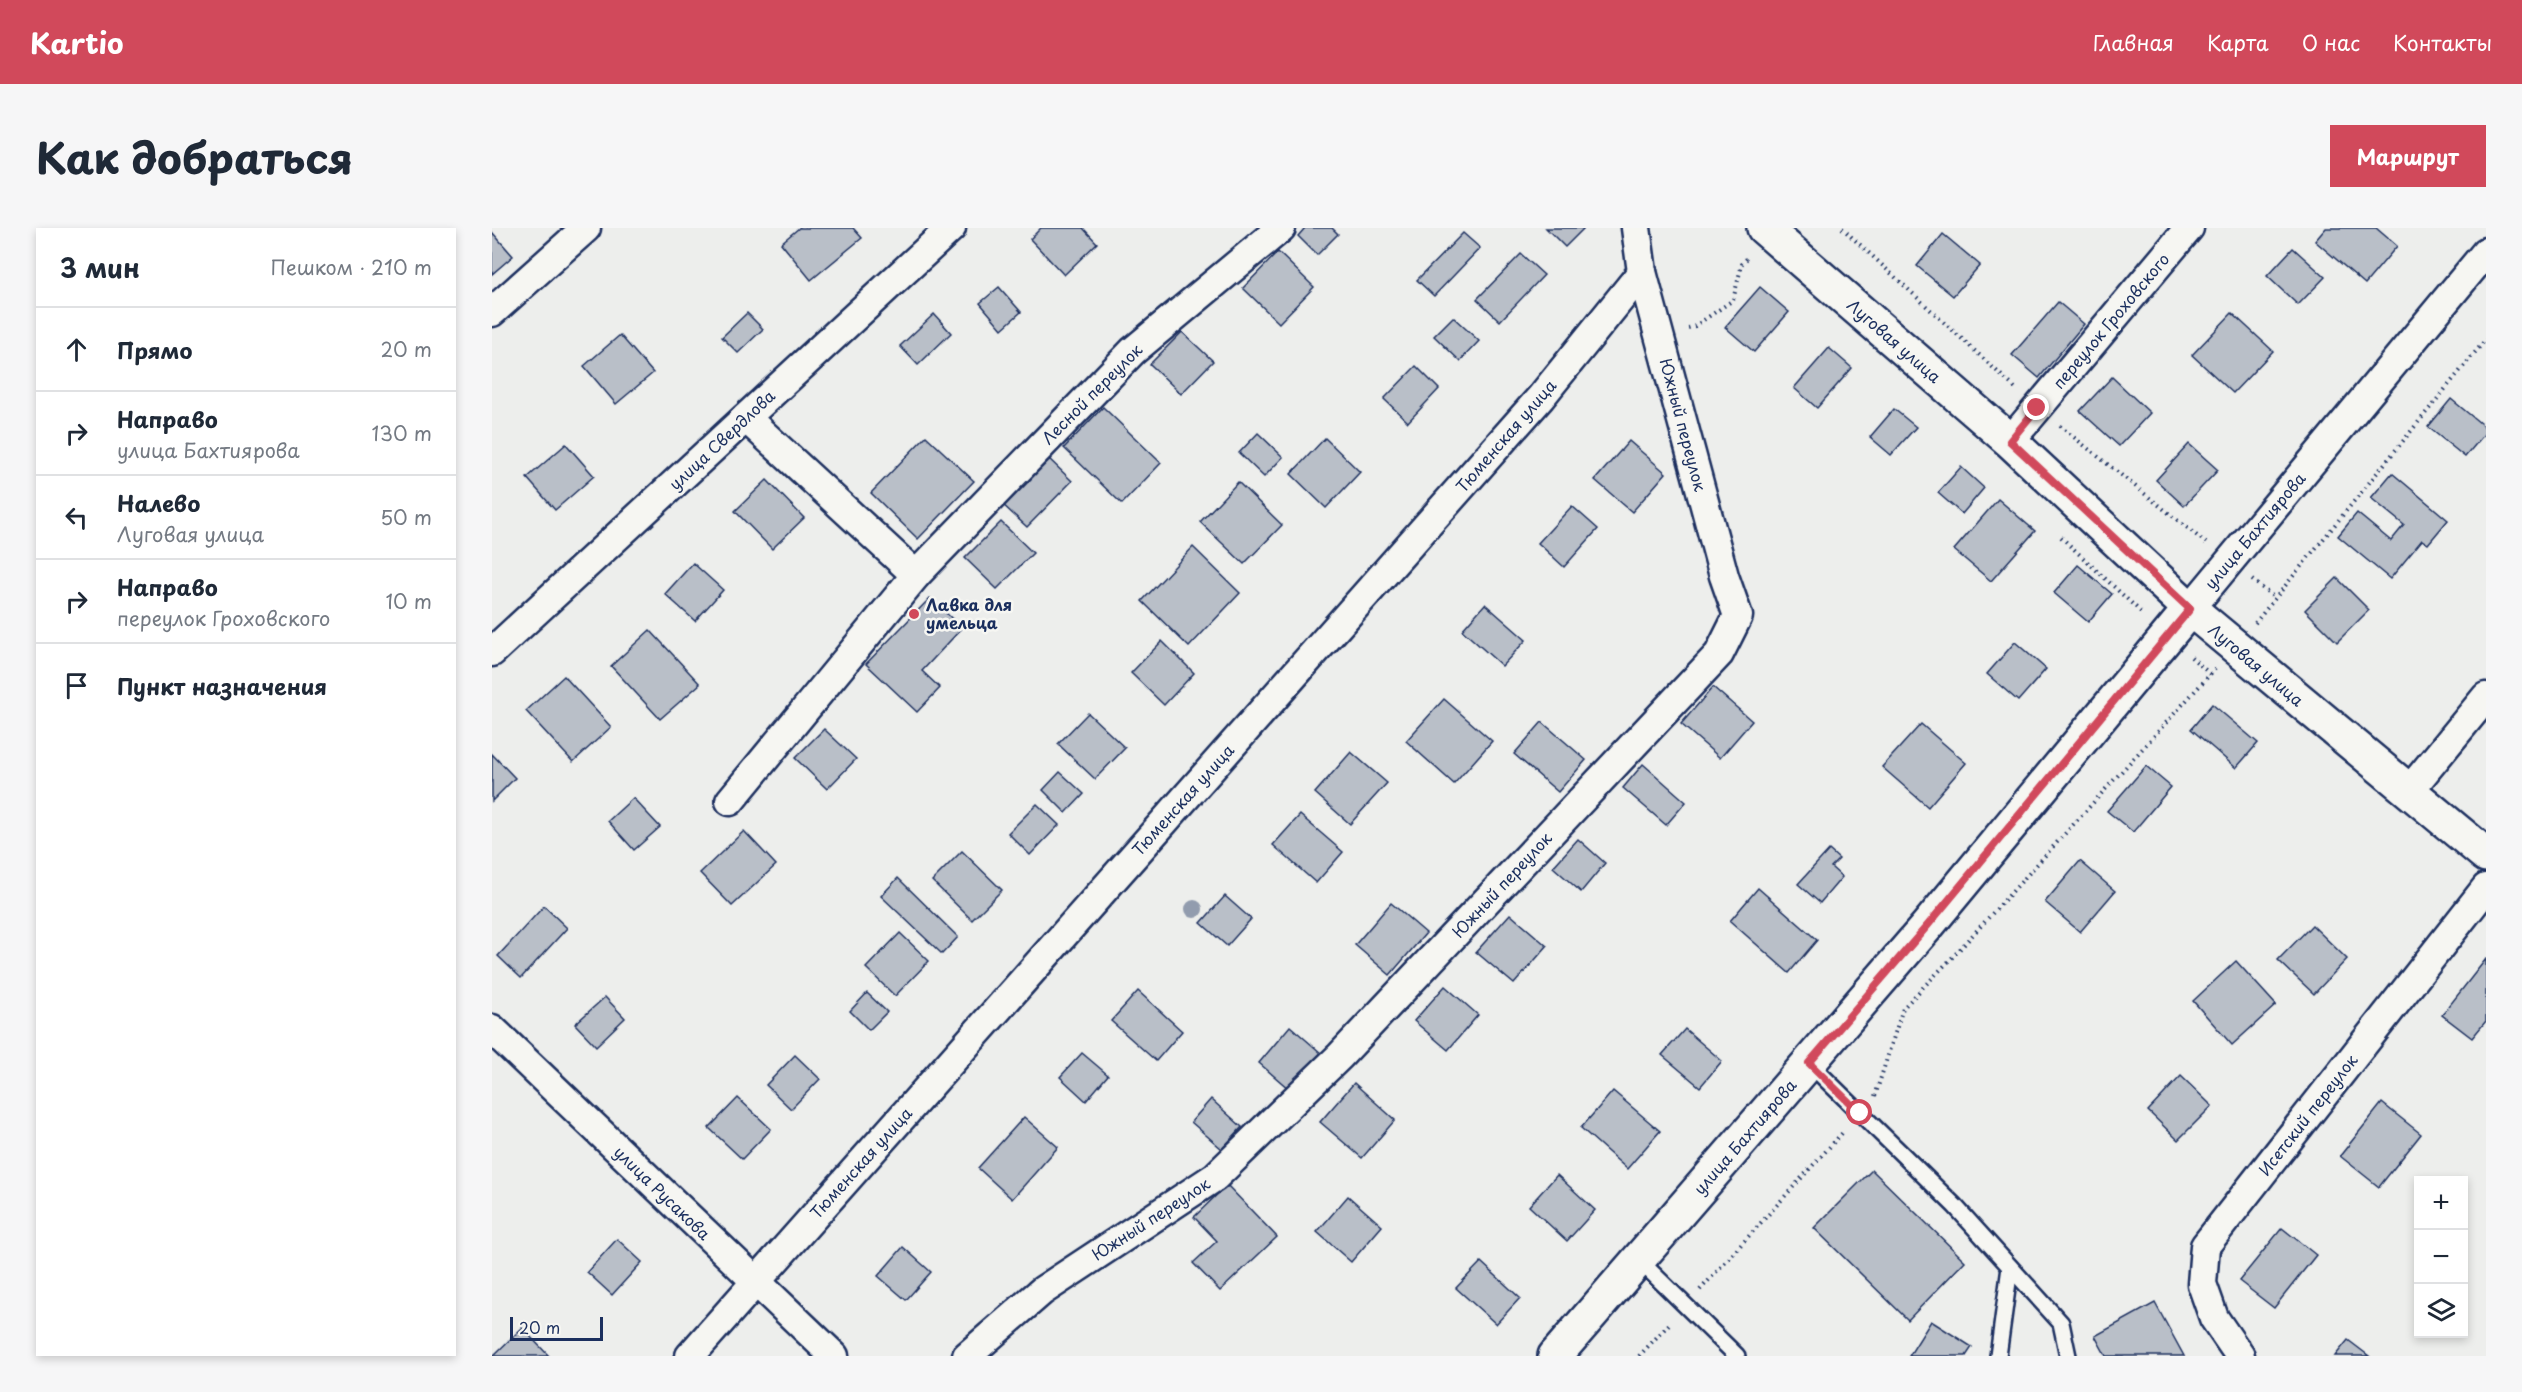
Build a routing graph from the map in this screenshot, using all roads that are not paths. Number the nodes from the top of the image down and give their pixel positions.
1 (586, 228) edge
2 (951, 228) edge
3 (1281, 228) edge
4 (1636, 228) edge
5 (2189, 228) edge
6 (1766, 230) edge
7 (2486, 252) edge
8 (1642, 272) junction
9 (492, 312) edge
10 (746, 418) junction
11 (2010, 441) junction
12 (916, 575) junction
13 (2190, 609) junction
14 (492, 652) edge
15 (2486, 697) edge
16 (2408, 792) junction
17 (730, 801) dead end
18 (2486, 855) edge
19 (2486, 888) edge
20 (492, 1029) edge
21 (1809, 1063) junction
22 (1639, 1260) junction
23 (2010, 1267) junction
24 (755, 1282) junction
25 (690, 1356) edge
26 (834, 1356) edge
27 (967, 1356) edge
28 (1555, 1356) edge
29 (1737, 1356) edge
30 (1998, 1356) edge
31 (2068, 1356) edge
32 (2240, 1356) edge

1 - 9 street
2 - 10 street, улица Свердлова
3 - 12 street, Лесной переулок
4 - 8 street
5 - 11 street, переулок Гроховского
6 - 11 main road, Луговая улица
7 - 13 street, улица Бахтиярова
8 - 24 street, Тюменская улица
8 - 27 street, Южный переулок
10 - 12 street
10 - 14 street, улица Свердлова
11 - 13 main road, Луговая улица
12 - 17 street, Лесной переулок
13 - 16 main road, Луговая улица
13 - 21 main road, улица Бахтиярова
15 - 16 street
16 - 18 main road, Луговая улица
19 - 32 street, Исетский переулок
20 - 24 street, улица Русакова
21 - 22 main road, улица Бахтиярова
21 - 23 lane
22 - 28 main road, улица Бахтиярова
22 - 29 lane
23 - 30 lane
23 - 31 lane
24 - 25 street, Тюменская улица
24 - 26 street, улица Русакова

